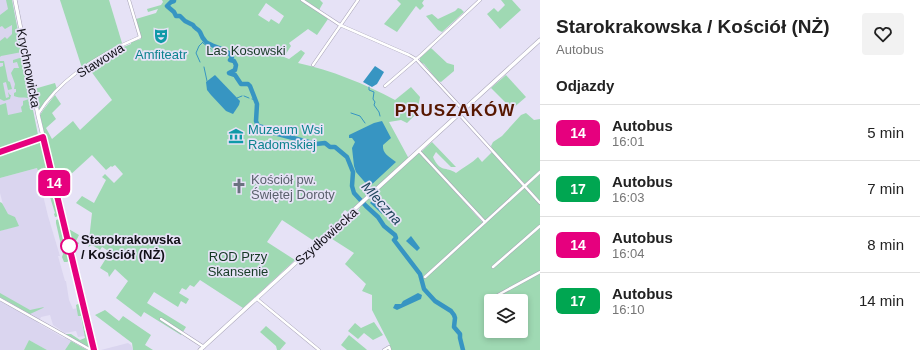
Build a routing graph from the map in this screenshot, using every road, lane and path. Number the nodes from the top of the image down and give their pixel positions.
1 (15, 0) edge
2 (129, 0) edge
3 (302, 0) edge
4 (358, 0) edge
5 (480, 0) edge
6 (340, 25) junction
7 (540, 40) edge
8 (416, 59) junction
9 (312, 65) dead end
10 (385, 86) dead end
11 (463, 111) junction
12 (459, 114) junction
13 (38, 115) junction
14 (43, 137) junction
15 (419, 151) junction
16 (0, 152) edge
17 (540, 172) edge
18 (525, 186) junction
19 (540, 203) edge
20 (485, 222) junction
21 (540, 226) edge
22 (493, 267) dead end
23 (540, 272) edge
24 (425, 277) dead end
25 (500, 294) edge
26 (0, 299) edge
27 (257, 299) junction
28 (161, 319) dead end
29 (202, 348) edge
30 (389, 349) edge
31 (91, 350) edge
32 (94, 350) edge
33 (319, 350) edge
34 (384, 350) edge

1 - 13 street, Krychnowicka
2 - 13 street, Stawowa
3 - 6 street
4 - 6 street
5 - 8 street
6 - 8 street
6 - 9 street
7 - 11 street, Szydłowiecka
8 - 10 street
8 - 11 street
11 - 12 street, Szydłowiecka
12 - 15 street, Szydłowiecka
12 - 18 street
13 - 14 street, Krychnowicka
14 - 16 street
14 - 32 street, Krychnowicka
15 - 20 street
15 - 27 street, Szydłowiecka
17 - 18 street
18 - 19 street
18 - 20 street
20 - 24 street
21 - 22 street
23 - 25 street
26 - 31 street
27 - 29 street, Szydłowiecka
27 - 33 street
28 - 29 street
30 - 34 street

